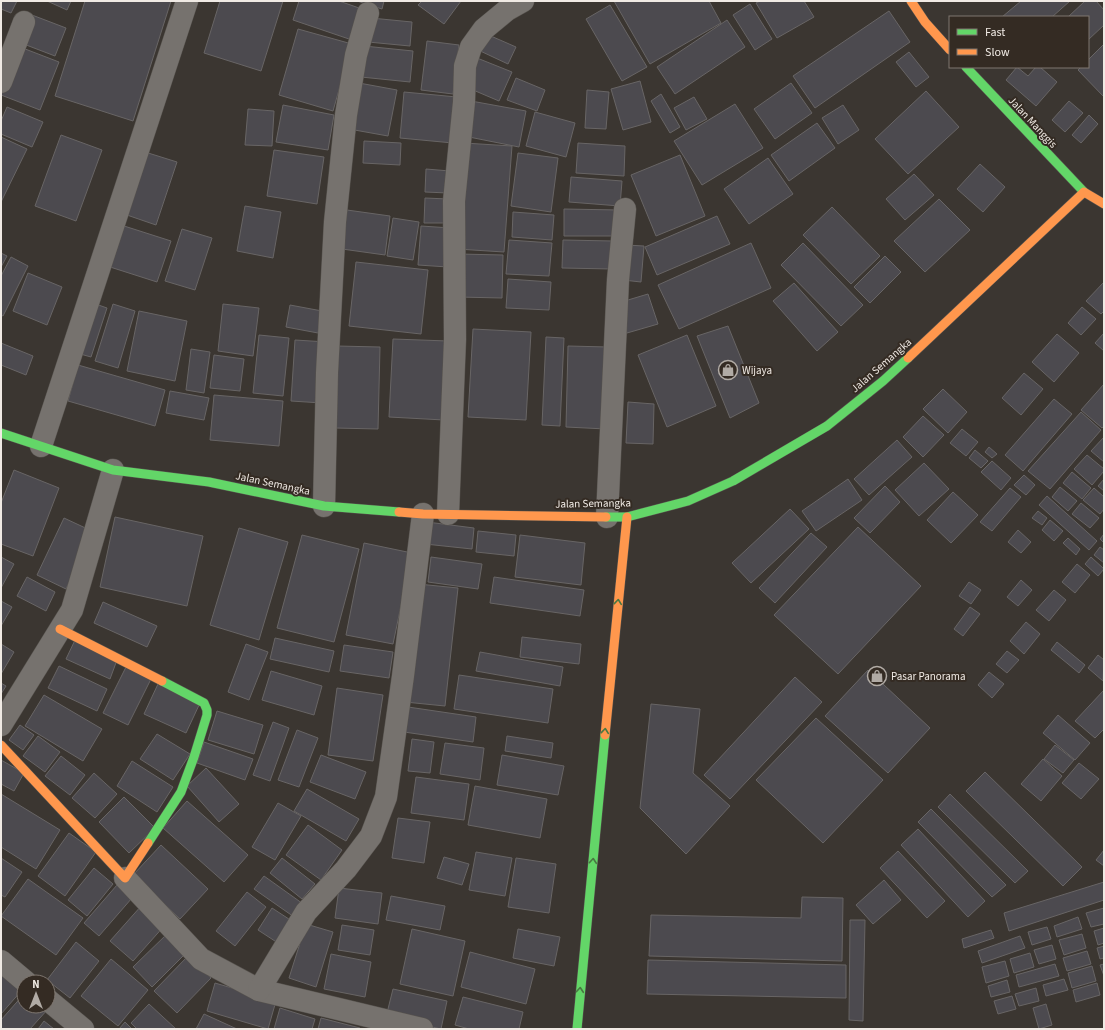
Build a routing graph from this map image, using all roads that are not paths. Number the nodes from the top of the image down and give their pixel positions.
1 (187, 1) edge
2 (523, 1) edge
3 (911, 1) edge
4 (368, 14) dead end
5 (24, 22) dead end
6 (949, 49) edge
7 (967, 68) edge
8 (1, 82) edge
9 (1084, 192) junction
10 (1104, 204) edge
11 (625, 209) dead end
12 (1, 433) edge
13 (40, 446) junction
14 (113, 470) junction
15 (324, 506) junction
16 (423, 514) junction
17 (448, 514) junction
18 (617, 517) junction
19 (60, 629) junction
20 (1, 725) edge
21 (1, 745) edge
22 (125, 878) junction
23 (1, 961) edge
24 (16, 974) edge
25 (258, 990) junction
26 (56, 1007) edge
27 (83, 1029) edge
28 (422, 1029) edge
29 (577, 1029) edge

1 - 13 street
2 - 17 street
3 - 6 street
4 - 15 street
5 - 8 street
7 - 9 street, Jalan Manggis
9 - 10 street, Jalan Manggis
9 - 18 street, Jalan Semangka
11 - 18 street
12 - 13 street, Jalan Semangka
13 - 14 street, Jalan Semangka
14 - 15 street, Jalan Semangka
14 - 19 street
15 - 16 street, Jalan Semangka
16 - 17 street, Jalan Semangka
16 - 25 street
17 - 18 street, Jalan Semangka
29 -> 18 street
19 - 20 street
19 - 22 street
21 - 22 street
22 - 25 street
23 - 24 street
25 - 28 street
26 - 27 street

